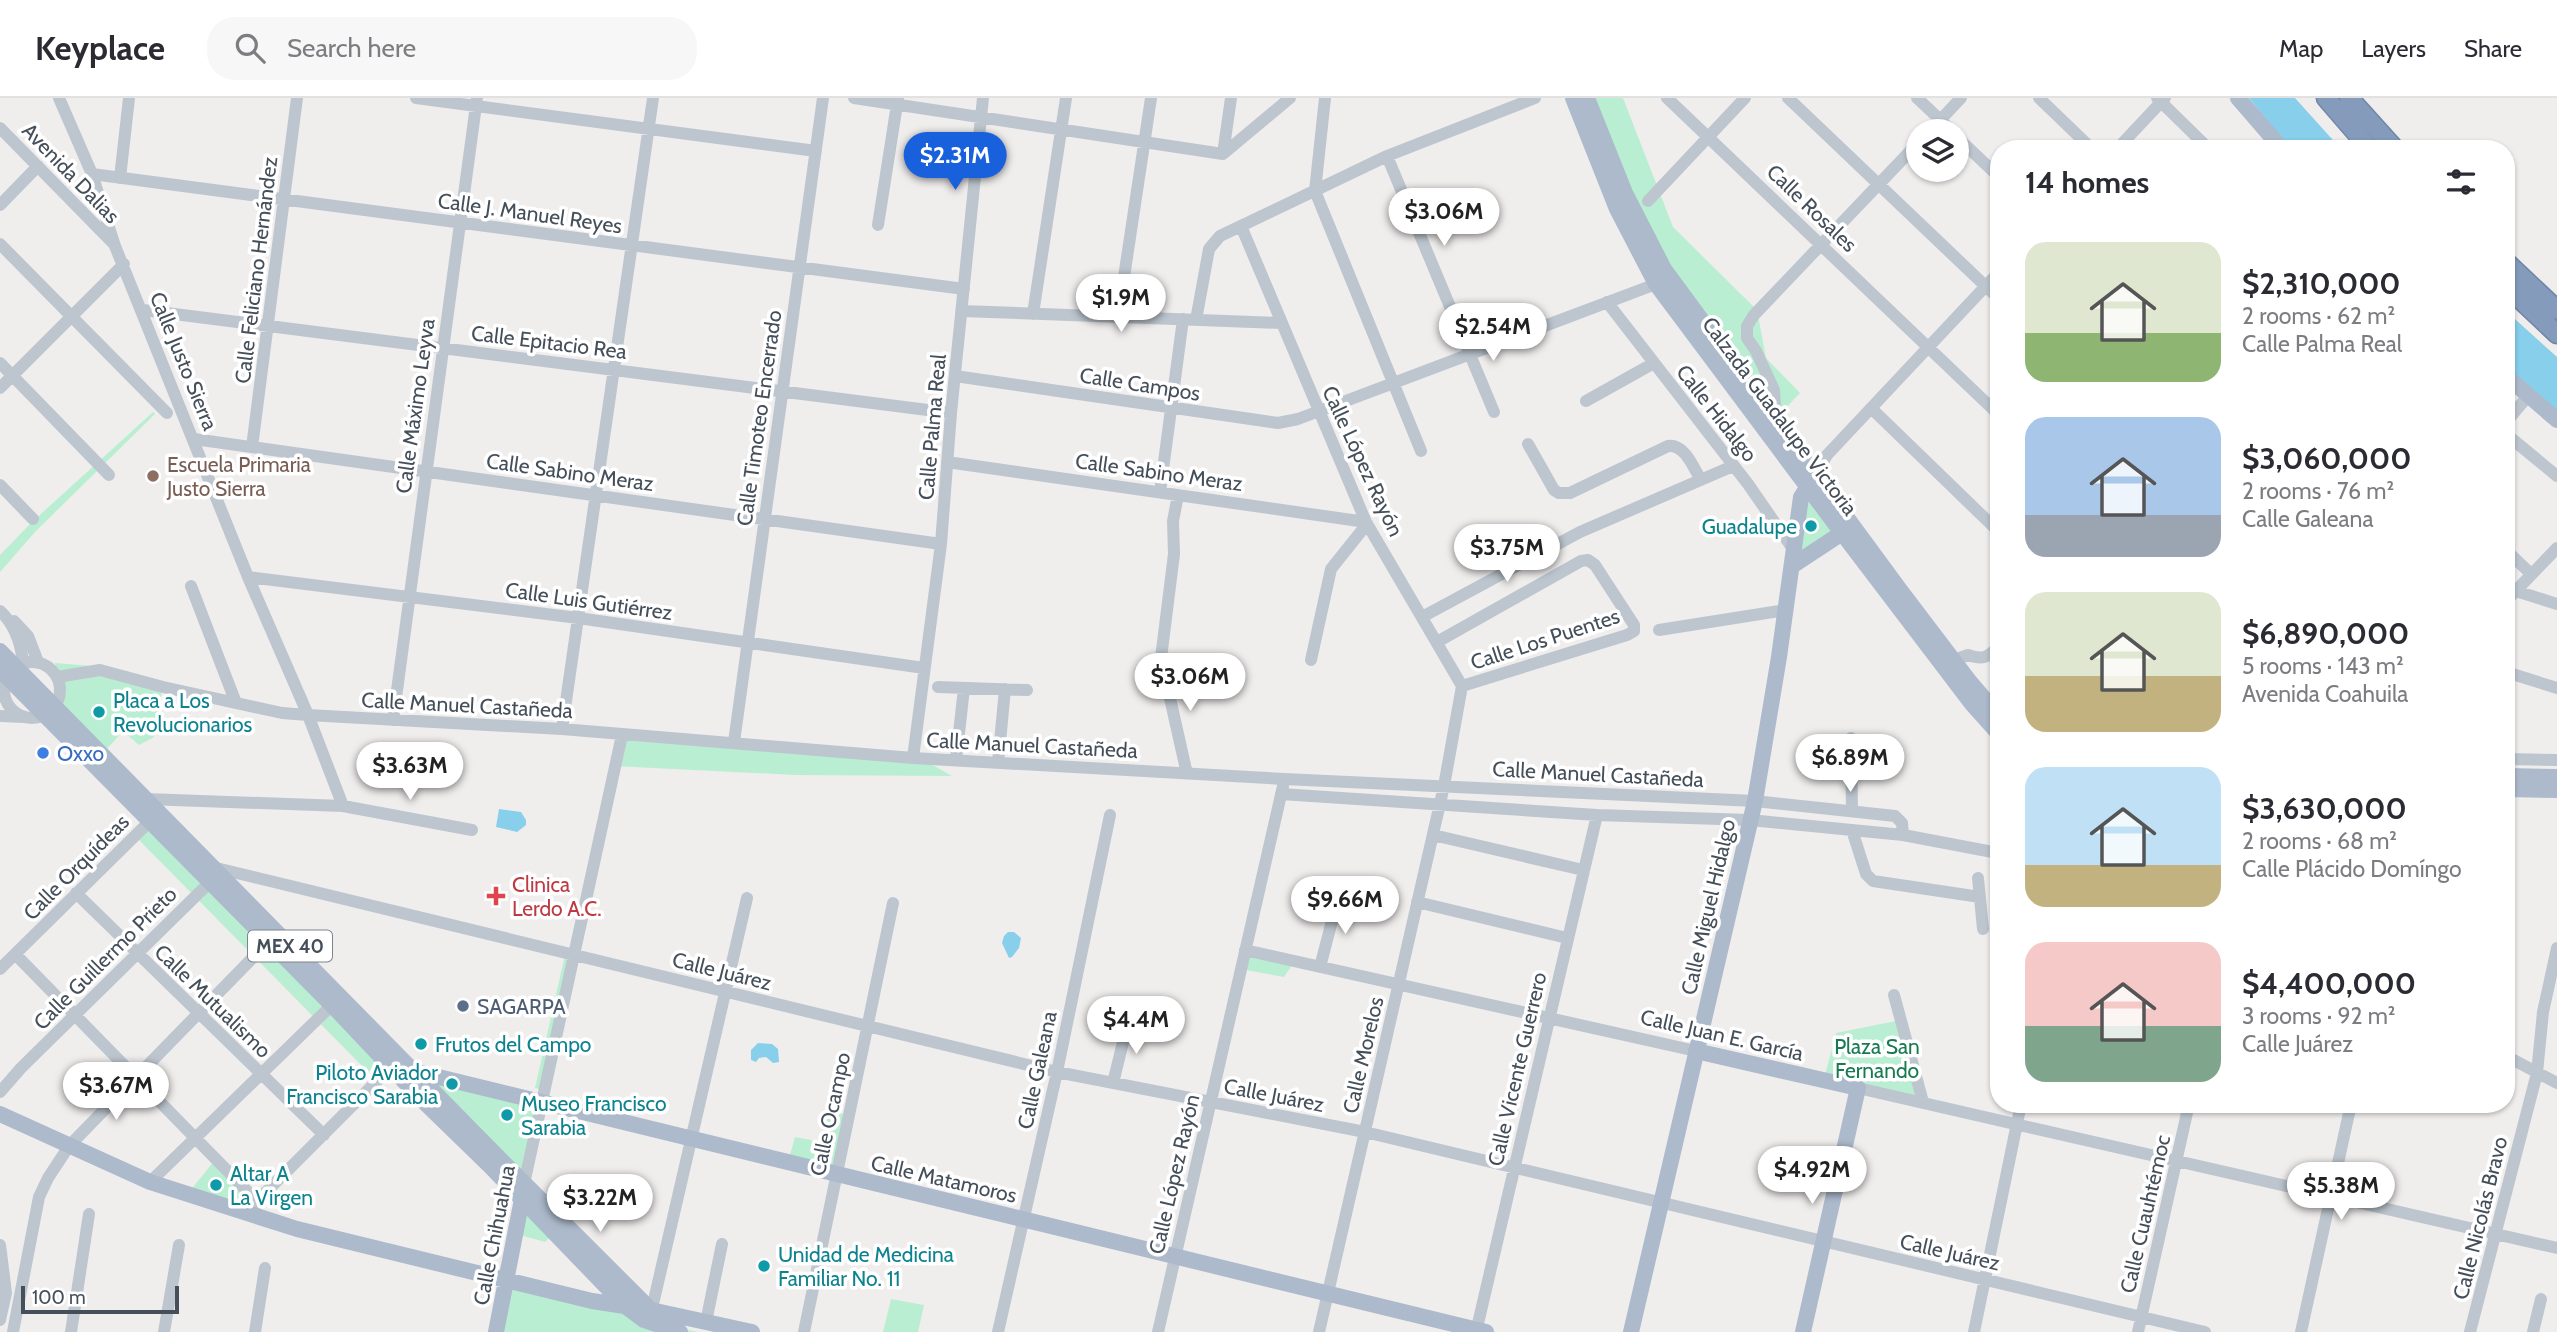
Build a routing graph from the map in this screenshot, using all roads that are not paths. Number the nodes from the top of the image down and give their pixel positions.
1 (59, 98) edge
2 (129, 98) edge
3 (297, 98) edge
4 (416, 98) edge
5 (653, 98) edge
6 (823, 98) edge
7 (854, 98) edge
8 (983, 98) edge
9 (1066, 98) edge
10 (1151, 98) edge
11 (1231, 98) edge
12 (1290, 98) edge
13 (1325, 98) edge
14 (1535, 98) edge
15 (1573, 98) edge
16 (1587, 98) edge
17 (1667, 98) edge
18 (1745, 98) edge
19 (1788, 98) edge
20 (1917, 98) edge
21 (1961, 98) edge
22 (2039, 98) edge
23 (2238, 98) edge
24 (2326, 98) edge
25 (2349, 98) edge
26 (2161, 99) edge
27 (898, 101) edge
28 (476, 102) edge
29 (1507, 103) edge
30 (981, 117) junction
31 (1939, 119) edge
32 (1941, 119) edge
33 (0, 128) edge
34 (649, 129) junction
35 (1061, 130) junction
36 (1709, 136) junction
37 (2083, 140) edge
38 (2125, 140) edge
39 (2200, 140) edge
40 (2274, 140) edge
41 (2362, 140) edge
42 (2387, 140) edge
43 (1144, 142) junction
44 (1969, 148) edge
45 (816, 151) junction
46 (1223, 154) junction
47 (1387, 156) junction
48 (1906, 156) edge
49 (38, 166) junction
50 (1990, 168) edge
51 (92, 174) junction
52 (120, 178) junction
53 (1879, 184) junction
54 (1315, 191) junction
55 (284, 200) junction
56 (1648, 201) dead end
57 (0, 205) edge
58 (459, 223) junction
59 (878, 225) dead end
60 (1241, 226) junction
61 (0, 244) edge
62 (1821, 244) junction
63 (115, 246) junction
64 (632, 246) junction
65 (124, 264) junction
66 (800, 268) junction
67 (2515, 270) edge
68 (1990, 282) edge
69 (1656, 284) junction
70 (1986, 286) junction
71 (964, 289) junction
72 (1990, 290) edge
73 (2515, 294) edge
74 (1607, 302) junction
75 (143, 310) junction
76 (2557, 310) edge
77 (962, 311) junction
78 (1033, 314) junction
79 (72, 317) junction
80 (1118, 317) junction
81 (1190, 319) junction
82 (1281, 323) junction
83 (268, 325) junction
84 (2557, 334) edge
85 (1928, 347) junction
86 (442, 348) junction
87 (1471, 354) junction
88 (0, 363) edge
89 (1654, 363) junction
90 (614, 370) junction
91 (12, 376) junction
92 (955, 376) junction
93 (1393, 383) junction
94 (2515, 384) edge
95 (0, 388) edge
96 (782, 391) junction
97 (2528, 396) junction
98 (1586, 401) dead end
99 (1990, 406) edge
100 (1171, 408) junction
101 (1871, 408) junction
102 (1318, 411) junction
103 (2515, 411) edge
104 (1494, 412) dead end
105 (167, 413) dead end
106 (951, 413) junction
107 (1770, 414) junction
108 (2557, 420) edge
109 (194, 439) junction
110 (2515, 441) edge
111 (1528, 444) dead end
112 (252, 447) junction
113 (1420, 451) dead end
114 (947, 462) junction
115 (1733, 466) junction
116 (426, 471) junction
117 (1807, 474) junction
118 (109, 475) dead end
119 (2557, 476) edge
120 (1701, 480) junction
121 (0, 485) edge
122 (1160, 492) junction
123 (596, 495) junction
124 (1178, 495) junction
125 (33, 519) dead end
126 (765, 519) junction
127 (1366, 523) junction
128 (1990, 523) edge
129 (1842, 533) junction
130 (941, 544) junction
131 (2557, 548) edge
132 (1793, 558) junction
133 (2515, 559) edge
134 (2532, 575) junction
135 (248, 577) junction
136 (191, 586) dead end
137 (2516, 591) joint
138 (409, 597) junction
139 (2557, 604) edge
140 (1786, 610) junction
141 (3, 614) edge
142 (1423, 617) junction
143 (578, 618) junction
144 (1659, 630) dead end
145 (1437, 642) junction
146 (748, 643) junction
147 (0, 651) edge
148 (1990, 656) edge
149 (1311, 660) dead end
150 (1954, 660) junction
151 (38, 662) junction
152 (925, 668) junction
153 (11, 669) edge
154 (2515, 675) edge
155 (57, 677) junction
156 (938, 687) dead end
157 (1462, 687) junction
158 (964, 688) junction
159 (2557, 688) edge
160 (1005, 689) junction
161 (1027, 690) dead end
162 (236, 703) junction
163 (1990, 705) edge
164 (50, 711) junction
165 (3, 712) edge
166 (308, 715) junction
167 (393, 720) junction
168 (1990, 724) edge
169 (562, 729) junction
170 (622, 735) junction
171 (1851, 738) dead end
172 (734, 743) junction
173 (913, 758) junction
174 (2515, 759) edge
175 (956, 760) junction
176 (2557, 760) edge
177 (998, 763) junction
178 (1188, 774) junction
179 (2515, 776) edge
180 (2557, 777) edge
181 (1284, 779) junction
182 (1444, 786) junction
183 (2515, 789) edge
184 (2557, 790) edge
185 (1281, 794) junction
186 (146, 799) junction
187 (1755, 801) junction
188 (1440, 804) junction
189 (342, 806) junction
190 (1852, 811) junction
191 (1597, 814) junction
192 (1110, 815) dead end
193 (1750, 820) junction
194 (150, 821) junction
195 (472, 830) dead end
196 (1852, 830) junction
197 (1433, 835) junction
198 (1903, 835) junction
199 (1990, 851) edge
200 (1583, 870) junction
201 (210, 875) junction
202 (1978, 878) dead end
203 (76, 893) junction
204 (1980, 897) junction
205 (747, 898) dead end
206 (1338, 898) dead end
207 (1418, 902) junction
208 (893, 903) dead end
209 (1983, 929) dead end
210 (1567, 938) junction
211 (269, 941) junction
212 (2557, 948) edge
213 (1245, 950) junction
214 (15, 954) junction
215 (137, 954) junction
216 (574, 954) junction
217 (1321, 967) junction
218 (0, 969) edge
219 (1399, 984) junction
220 (724, 992) junction
221 (1894, 995) dead end
222 (332, 1005) junction
223 (2543, 1012) junction
224 (198, 1014) junction
225 (75, 1015) junction
226 (2557, 1017) edge
227 (1549, 1018) junction
228 (1128, 1022) dead end
229 (867, 1027) junction
230 (1696, 1051) junction
231 (2515, 1061) edge
232 (391, 1067) junction
233 (414, 1070) junction
234 (1057, 1072) junction
235 (2537, 1073) junction
236 (260, 1074) junction
237 (136, 1078) junction
238 (1113, 1083) junction
239 (2557, 1083) edge
240 (1857, 1088) junction
241 (0, 1092) edge
242 (544, 1102) junction
243 (1210, 1102) junction
244 (1923, 1102) junction
245 (2019, 1113) edge
246 (2187, 1113) edge
247 (2349, 1113) edge
248 (0, 1114) edge
249 (2017, 1124) junction
250 (1365, 1132) junction
251 (324, 1135) junction
252 (194, 1138) junction
253 (691, 1140) junction
254 (69, 1146) junction
255 (2177, 1160) junction
256 (490, 1166) junction
257 (1514, 1168) junction
258 (837, 1175) junction
259 (150, 1182) junction
260 (523, 1192) junction
261 (2330, 1195) junction
262 (1661, 1203) junction
263 (254, 1208) junction
264 (89, 1214) dead end
265 (1023, 1219) junction
266 (515, 1228) junction
267 (2496, 1233) junction
268 (1823, 1241) junction
269 (722, 1244) dead end
270 (0, 1245) edge
271 (179, 1245) dead end
272 (2557, 1248) edge
273 (1175, 1256) junction
274 (265, 1268) dead end
275 (505, 1280) junction
276 (1984, 1280) junction
277 (1328, 1293) junction
278 (2541, 1299) dead end
279 (624, 1305) junction
280 (647, 1315) junction
281 (2141, 1317) junction
282 (0, 1321) edge
283 (706, 1322) junction
284 (1480, 1331) edge
285 (13, 1332) edge
286 (71, 1332) edge
287 (164, 1332) edge
288 (255, 1332) edge
289 (496, 1332) edge
290 (680, 1332) edge
291 (752, 1332) edge
292 (804, 1332) edge
293 (998, 1332) edge
294 (1158, 1332) edge
295 (1319, 1332) edge
296 (1631, 1332) edge
297 (1803, 1332) edge
298 (1973, 1332) edge
299 (2138, 1332) edge
300 (2205, 1332) edge
301 (2301, 1332) edge
302 (2470, 1332) edge
303 (2533, 1332) edge

1 - 51 street, Calle Justo Sierra
2 - 52 street
3 - 55 street, Calle Feliciano Hernández
4 - 28 street
5 - 34 street
6 - 45 street, Calle Timoteo Encerrado
7 - 27 street
8 - 30 street, Calle Palma Real
9 - 35 street
10 - 43 street
11 - 46 street
12 - 46 street
13 - 54 street
14 - 29 street
15 - 69 main road, Calzada Guadalupe Victoria
16 - 107 main road, Calzada Guadalupe Victoria
17 - 36 street, Calle Rosales
18 - 36 street
19 - 53 street
20 - 31 street
21 - 32 street
22 - 37 street
23 - 40 main road
24 - 41 highway
25 - 42 highway
26 - 38 street
26 - 39 street
27 - 30 street
27 - 59 street
28 - 34 street
28 - 58 street, Calle Máximo Leyva
29 - 47 street
30 - 35 street
30 - 71 street, Calle Palma Real
33 - 49 street, Avenida Dalias
34 - 45 street
34 - 64 street
35 - 43 street
35 - 78 street
36 - 56 street
36 - 62 street, Calle Rosales
43 - 46 street
43 - 80 street
44 - 50 street
45 - 66 street, Calle Timoteo Encerrado
47 - 54 street
47 - 87 street
48 - 53 street
49 - 57 street
49 - 63 street, Avenida Dalias
51 - 52 street, Calle J. Manuel Reyes
51 - 63 street, Calle Justo Sierra
52 - 55 street, Calle J. Manuel Reyes
53 - 62 street
53 - 70 street
54 - 60 street
54 - 93 street
55 - 58 street, Calle J. Manuel Reyes
55 - 83 street, Calle Feliciano Hernández
58 - 64 street, Calle J. Manuel Reyes
58 - 86 street, Calle Máximo Leyva
60 - 81 street
60 - 82 street, Calle López Rayón
61 - 79 street
62 - 85 street, Calle Rosales
62 - 107 street
63 - 65 street, Calle Justo Sierra
64 - 66 street, Calle J. Manuel Reyes
64 - 90 street
65 - 75 street, Calle Justo Sierra
65 - 79 street
66 - 71 street, Calle J. Manuel Reyes
66 - 96 street, Calle Timoteo Encerrado
67 - 76 highway
68 - 70 street
69 - 74 street, Calle Campos
69 - 117 main road, Calzada Guadalupe Victoria
70 - 72 street
70 - 85 street
71 - 77 street, Calle Palma Real
73 - 84 highway
74 - 87 street, Calle Campos
74 - 89 street, Calle Hidalgo
75 - 83 street, Calle Epitacio Rea
75 - 109 street, Calle Justo Sierra
77 - 78 street
77 - 92 street, Calle Palma Real
78 - 80 street
79 - 91 street
79 - 105 street
80 - 81 street
81 - 82 street
81 - 100 street
82 - 102 street, Calle López Rayón
83 - 86 street, Calle Epitacio Rea
83 - 112 street, Calle Feliciano Hernández
85 - 99 street, Calle Rosales
85 - 101 street
86 - 90 street, Calle Epitacio Rea
86 - 116 street, Calle Máximo Leyva
87 - 93 street, Calle Campos
87 - 104 street
88 - 91 street
89 - 98 street
89 - 115 street, Calle Hidalgo
90 - 96 street, Calle Epitacio Rea
90 - 123 street
91 - 95 street
91 - 118 street
92 - 100 street, Calle Campos
92 - 106 street, Calle Palma Real
93 - 102 street, Calle Campos
93 - 113 street
94 - 97 main road
96 - 106 street, Calle Epitacio Rea
96 - 126 street, Calle Timoteo Encerrado
97 - 103 street
97 - 108 main road
100 - 102 street, Calle Campos
100 - 122 street
101 - 117 street
101 - 128 street
102 - 127 street, Calle López Rayón
106 - 114 street, Calle Palma Real
107 - 117 main road, Calzada Guadalupe Victoria
109 - 112 street, Calle Sabino Meraz
109 - 135 street, Calle Justo Sierra
110 - 119 street
111 - 120 street
112 - 116 street, Calle Sabino Meraz
114 - 122 street, Calle Sabino Meraz
114 - 130 street, Calle Palma Real
115 - 120 street
115 - 132 street, Calle Hidalgo
116 - 123 street, Calle Sabino Meraz
116 - 138 street, Calle Máximo Leyva
117 - 129 main road, Calzada Guadalupe Victoria
117 - 132 main road, Calle Miguel Hidalgo
117 - 150 main road, Calzada Guadalupe Victoria
120 - 142 street
121 - 125 street
122 - 124 street, Calle Sabino Meraz
123 - 126 street, Calle Sabino Meraz
123 - 143 street
124 - 127 street, Calle Sabino Meraz
124 - 178 street
126 - 130 street, Calle Sabino Meraz
126 - 146 street, Calle Timoteo Encerrado
127 - 142 street, Calle López Rayón
127 - 149 street
129 - 132 main road
129 - 168 main road, Calzada Guadalupe Victoria
130 - 152 street, Calle Palma Real
131 - 134 street
132 - 140 main road, Calle Miguel Hidalgo
133 - 134 street
134 - 137 street
135 - 138 street, Calle Luis Gutiérrez
135 - 166 street, Calle Justo Sierra
136 - 162 street
137 - 139 street
138 - 143 street, Calle Luis Gutiérrez
138 - 167 street, Calle Máximo Leyva
140 - 144 street
140 - 187 main road, Calle Miguel Hidalgo
141 - 151 street
141 - 153 street
142 - 145 street, Calle López Rayón
143 - 146 street, Calle Luis Gutiérrez
143 - 169 street
145 - 157 street, Calle López Rayón
145 - 157 street, Calle Los Puentes
146 - 152 street, Calle Luis Gutiérrez
146 - 172 street, Calle Timoteo Encerrado
147 - 153 main road, MEX 40
148 - 150 street
150 - 163 main road, Calzada Guadalupe Victoria
151 - 153 street
151 - 155 street
152 - 173 street, Calle Palma Real
153 - 164 main road, MEX 40
153 - 165 street
154 - 159 street
155 - 162 street, Calle Manuel Castañeda
155 - 164 street
156 - 158 street
157 - 182 street
158 - 160 street
158 - 175 street
160 - 161 street
160 - 177 street
162 - 166 street, Calle Manuel Castañeda
164 - 165 street
164 - 186 main road, MEX 40
164 - 194 main road, MEX 40
166 - 167 street, Calle Manuel Castañeda
166 - 189 street, Calle Justo Sierra
167 - 169 street, Calle Manuel Castañeda
169 - 170 street, Calle Manuel Castañeda
170 - 172 street, Calle Manuel Castañeda
170 - 216 street, Calle Chihuahua
171 - 190 street
172 - 173 street, Calle Manuel Castañeda
173 - 175 street, Calle Manuel Castañeda
174 - 176 street
175 - 177 street, Calle Manuel Castañeda
177 - 178 street, Calle Manuel Castañeda
178 - 181 street, Calle Manuel Castañeda
179 - 180 main road
181 - 182 street, Calle Manuel Castañeda
181 - 185 street, Calle López Rayón
182 - 187 street, Calle Manuel Castañeda
182 - 188 street, Calle Morelos
183 - 184 main road
185 - 188 street, Calle Manuel Castañeda
185 - 213 street, Calle López Rayón
186 - 189 street
186 - 201 main road, MEX 40
187 - 190 street, Calle Manuel Castañeda
187 - 193 main road, Calle Miguel Hidalgo
188 - 191 street, Calle Manuel Castañeda
188 - 197 street, Calle Morelos
189 - 195 street
190 - 198 street, Calle Manuel Castañeda
191 - 193 street, Calle Manuel Castañeda
191 - 200 street, Calle Vicente Guerrero
192 - 234 street, Calle Galeana
193 - 196 street, Calle Manuel Castañeda
193 - 230 main road, Calle Miguel Hidalgo
194 - 201 main road, MEX 40
194 - 203 street, Calle Orquídeas
196 - 198 street, Calle Manuel Castañeda
196 - 204 street
197 - 200 street
197 - 207 street, Calle Morelos
198 - 199 street, Calle Manuel Castañeda
200 - 210 street, Calle Vicente Guerrero
201 - 211 main road, MEX 40
201 - 215 street, Calle Guillermo Prieto
201 - 216 street, Calle Juárez
201 - 233 main road, MEX 40
202 - 204 street
203 - 214 street, Calle Orquídeas
203 - 215 street, Calle Mutualismo
204 - 209 street
205 - 220 street
206 - 217 street
207 - 210 street
207 - 219 street, Calle Morelos
208 - 229 street, Calle Ocampo
210 - 227 street, Calle Vicente Guerrero
211 - 222 main road, MEX 40
211 - 224 street
212 - 223 street, Calle Nicolás Bravo
213 - 217 street, Calle Juan E. García
213 - 243 street, Calle López Rayón
214 - 218 street, Calle Orquídeas
214 - 225 street
215 - 224 street, Calle Mutualismo
215 - 225 street, Calle Guillermo Prieto
216 - 220 street, Calle Juárez
216 - 242 street, Calle Chihuahua
217 - 219 street, Calle Juan E. García
219 - 227 street, Calle Juan E. García
219 - 250 street, Calle Morelos
220 - 229 street, Calle Juárez
220 - 253 street
221 - 244 street
222 - 232 main road, MEX 40
222 - 236 street
223 - 226 street
223 - 235 street, Calle Nicolás Bravo
224 - 236 street, Calle Mutualismo
224 - 237 street
225 - 237 street
225 - 241 street, Calle Guillermo Prieto
227 - 230 street, Calle Juan E. García
227 - 257 street, Calle Vicente Guerrero
228 - 238 street
229 - 234 street, Calle Juárez
229 - 258 street, Calle Ocampo
230 - 240 main road, Calle Juan E. García
230 - 262 main road, Calle Miguel Hidalgo
231 - 235 street
232 - 233 main road, Calle Matamoros
232 - 251 street
232 - 256 main road, MEX 40
233 - 242 main road, Calle Matamoros
233 - 260 main road, MEX 40
234 - 238 street, Calle Juárez
234 - 265 street, Calle Galeana
235 - 239 street
235 - 267 street, Calle Nicolás Bravo
236 - 251 street, Calle Mutualismo
236 - 252 street
237 - 252 street
237 - 254 street
238 - 243 street, Calle Juárez
240 - 244 street, Calle Juan E. García
240 - 268 main road
242 - 253 main road, Calle Matamoros
242 - 260 street, Calle Chihuahua
243 - 250 street, Calle Juárez
243 - 273 street, Calle López Rayón
244 - 249 street, Calle Juan E. García
245 - 249 street
246 - 255 street, Calle Cuauhtémoc
247 - 261 street
248 - 254 main road
249 - 255 street, Calle Juan E. García
249 - 276 street
250 - 257 street, Calle Juárez
250 - 277 street, Calle Morelos
251 - 263 street
252 - 259 street
252 - 263 street
253 - 258 main road, Calle Matamoros
253 - 280 street
254 - 259 main road
254 - 285 street
255 - 261 street, Calle Juan E. García
255 - 281 street, Calle Cuauhtémoc
256 - 260 main road, MEX 40
256 - 266 main road
257 - 262 street, Calle Juárez
257 - 284 street, Calle Vicente Guerrero
258 - 265 main road, Calle Matamoros
258 - 292 street, Calle Ocampo
259 - 263 main road
260 - 266 main road, Calle Chihuahua
260 - 279 main road, MEX 40
260 - 280 main road, MEX 40
261 - 267 street, Calle Juan E. García
261 - 301 street
262 - 268 street, Calle Juárez
262 - 296 main road, Calle Miguel Hidalgo
263 - 275 main road
264 - 286 street
265 - 273 main road, Calle Matamoros
265 - 293 street, Calle Galeana
266 - 275 main road, Calle Chihuahua
267 - 272 street, Calle Juan E. García
267 - 302 street, Calle Nicolás Bravo
268 - 276 street, Calle Juárez
268 - 297 main road
269 - 283 street
270 - 282 street
271 - 287 street
273 - 277 main road, Calle Matamoros
273 - 294 street, Calle López Rayón
274 - 288 street
275 - 279 main road
275 - 289 main road, Calle Chihuahua
276 - 281 street, Calle Juárez
276 - 298 street
277 - 284 main road, Calle Matamoros
277 - 295 street, Calle Morelos
278 - 303 street
279 - 280 main road, MEX 40
280 - 283 main road, MEX 40
280 - 290 main road, MEX 40
281 - 299 street, Calle Cuauhtémoc
281 - 300 street, Calle Juárez
283 - 291 main road, MEX 40

